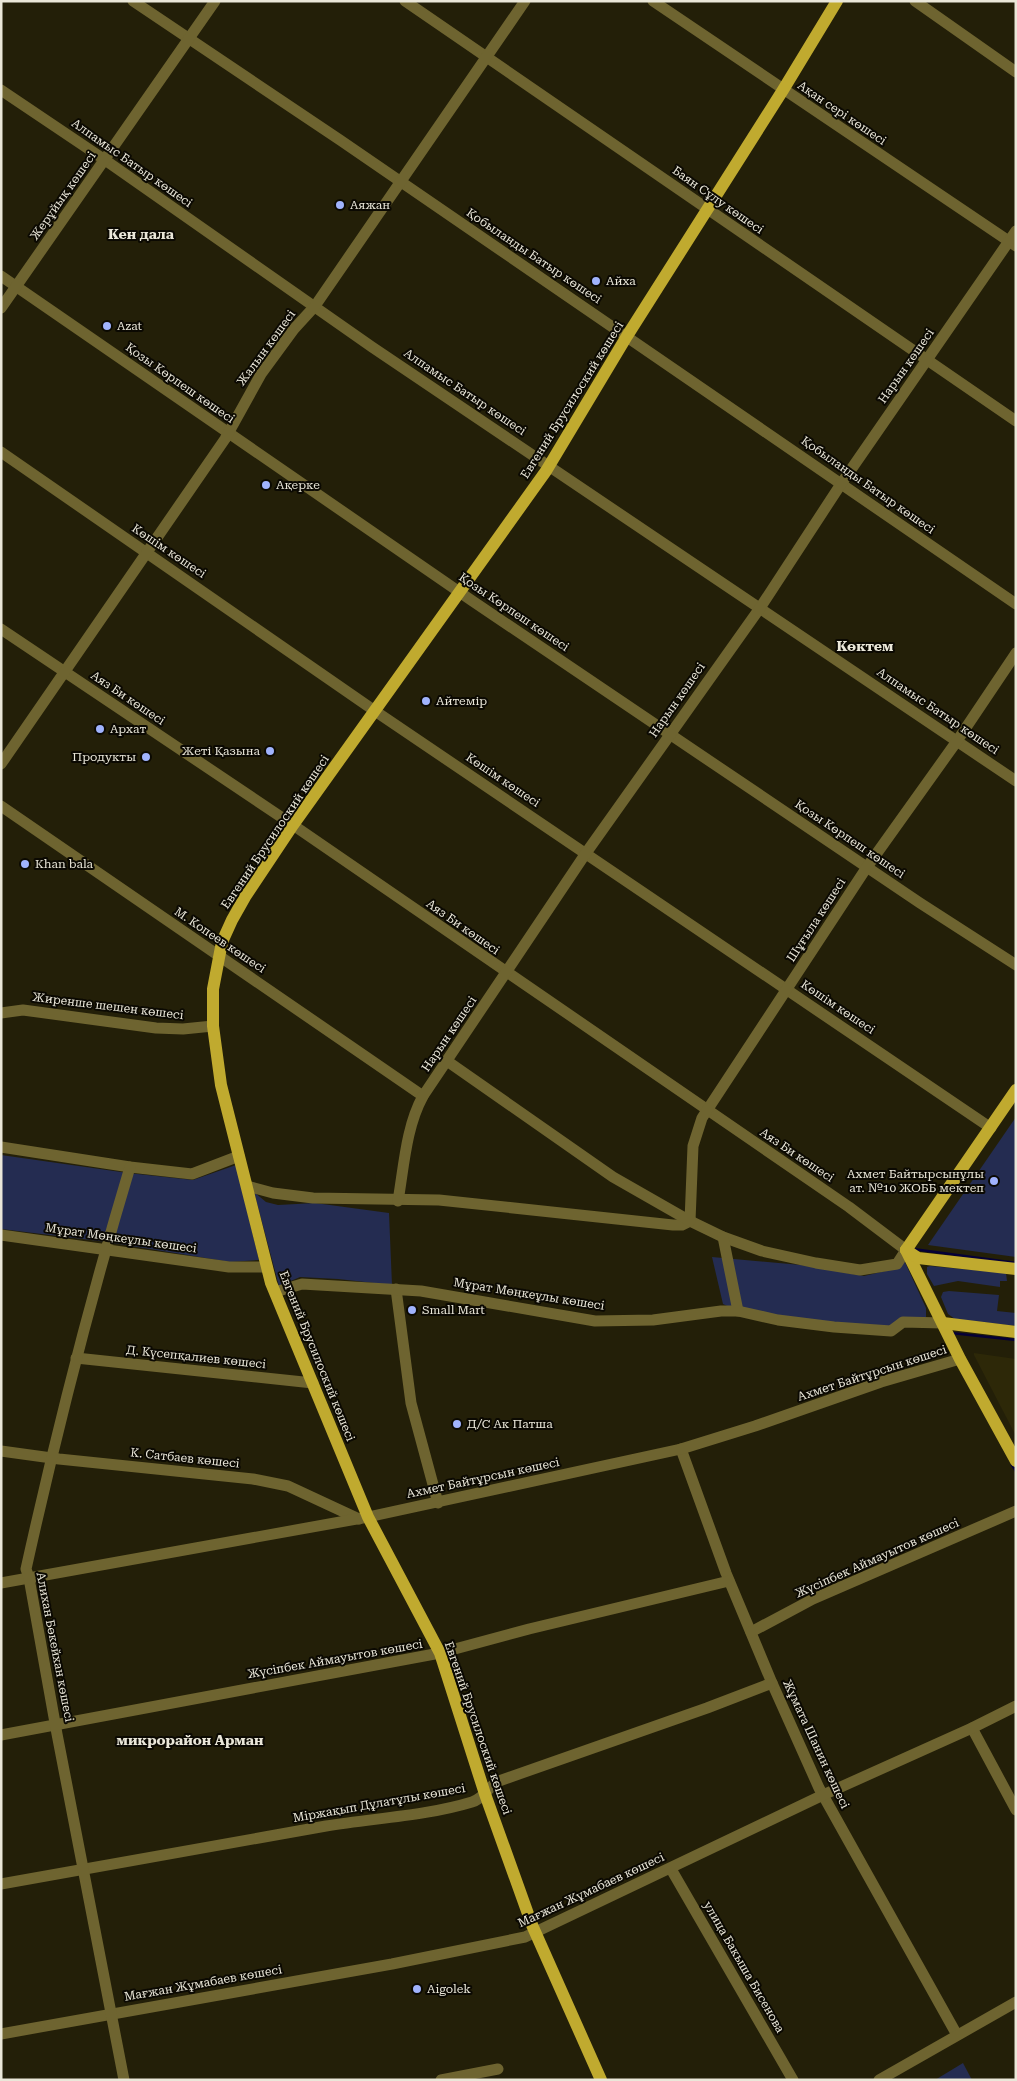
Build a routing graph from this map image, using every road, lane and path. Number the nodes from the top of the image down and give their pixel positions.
1 (133, 1) edge
2 (215, 1) edge
3 (405, 1) edge
4 (525, 1) edge
5 (653, 1) edge
6 (837, 1) edge
7 (915, 1) edge
8 (189, 39) junction
9 (487, 58) junction
10 (1016, 72) edge
11 (1, 90) edge
12 (783, 90) junction
13 (105, 160) junction
14 (400, 182) junction
15 (707, 210) junction
16 (1016, 231) edge
17 (1012, 243) edge
18 (1, 276) edge
19 (16, 286) junction
20 (315, 306) junction
21 (1, 308) edge
22 (627, 336) junction
23 (926, 360) junction
24 (1016, 422) edge
25 (229, 432) junction
26 (1, 452) edge
27 (550, 466) junction
28 (841, 484) junction
29 (145, 553) junction
30 (460, 592) junction
31 (1016, 604) edge
32 (760, 608) junction
33 (1, 629) edge
34 (1016, 654) edge
35 (65, 672) junction
36 (375, 711) junction
37 (670, 734) junction
38 (957, 742) junction
39 (1, 764) edge
40 (1016, 780) edge
41 (1, 806) edge
42 (293, 826) junction
43 (586, 854) junction
44 (867, 867) junction
45 (218, 957) junction
46 (1016, 965) edge
47 (506, 974) junction
48 (788, 990) junction
49 (1, 1013) edge
50 (212, 1026) junction
51 (447, 1062) junction
52 (1016, 1090) edge
53 (423, 1096) junction
54 (706, 1110) junction
55 (991, 1128) junction
56 (1, 1147) edge
57 (238, 1156) junction
58 (130, 1167) junction
59 (247, 1186) junction
60 (398, 1201) junction
61 (690, 1220) junction
62 (1, 1235) edge
63 (723, 1237) junction
64 (105, 1249) junction
65 (906, 1250) junction
66 (928, 1259) junction
67 (267, 1267) junction
68 (916, 1269) junction
69 (1016, 1269) edge
70 (396, 1289) junction
71 (275, 1292) junction
72 (738, 1311) junction
73 (943, 1323) junction
74 (1016, 1332) edge
75 (76, 1358) junction
76 (960, 1359) junction
77 (312, 1383) junction
78 (681, 1448) junction
79 (1, 1451) edge
80 (51, 1458) junction
81 (1016, 1462) edge
82 (438, 1502) junction
83 (1016, 1511) edge
84 (363, 1518) junction
85 (29, 1578) junction
86 (730, 1581) junction
87 (1, 1583) edge
88 (751, 1632) junction
89 (440, 1653) junction
90 (772, 1683) junction
91 (1016, 1706) edge
92 (56, 1725) junction
93 (972, 1728) junction
94 (1, 1735) edge
95 (485, 1794) junction
96 (823, 1796) junction
97 (1016, 1810) edge
98 (84, 1868) junction
99 (671, 1869) junction
100 (1, 1884) edge
101 (536, 1933) junction
102 (1016, 2002) edge
103 (112, 2013) junction
104 (1, 2034) edge
105 (957, 2035) junction
106 (498, 2069) dead end
107 (124, 2080) edge
108 (441, 2080) edge
109 (601, 2080) edge
110 (793, 2080) edge
111 (879, 2080) edge

1 - 8 street, Қобыланды Батыр көшесі
2 - 8 street, Жерұйық көшесі
3 - 9 street, Баян Сұлу көшесі
4 - 9 street, Жалын көшесі
5 - 12 street, Ақан сері көшесі
6 - 12 main road, Евгений Брусилоский көшесі
7 - 10 street
8 - 13 street, Жерұйық көшесі
8 - 14 street, Қобыланды Батыр көшесі
9 - 14 street, Жалын көшесі
9 - 15 street, Баян Сұлу көшесі
11 - 13 street, Алпамыс Батыр көшесі
12 - 15 main road, Евгений Брусилоский көшесі
12 - 17 street, Ақан сері көшесі
13 - 19 street, Жерұйық көшесі
13 - 20 street, Алпамыс Батыр көшесі
14 - 20 street, Жалын көшесі
14 - 22 street, Қобыланды Батыр көшесі
15 - 22 main road, Евгений Брусилоский көшесі
15 - 23 street, Баян Сұлу көшесі
16 - 17 street, Нарын көшесі
17 - 23 street, Нарын көшесі
18 - 19 street, Қозы Көрпеш көшесі
19 - 21 street, Жерұйық көшесі
19 - 25 street, Қозы Көрпеш көшесі
20 - 25 street, Жалын көшесі
20 - 27 street, Алпамыс Батыр көшесі
22 - 27 main road, Евгений Брусилоский көшесі
22 - 28 street, Қобыланды Батыр көшесі
23 - 24 street, Баян Сұлу көшесі
23 - 28 street, Нарын көшесі
25 - 29 street, Жалын көшесі
25 - 30 street, Қозы Көрпеш көшесі
26 - 29 street, Көшім көшесі
27 - 30 main road, Евгений Брусилоский көшесі
27 - 32 street, Алпамыс Батыр көшесі
28 - 31 street, Қобыланды Батыр көшесі
28 - 32 street, Нарын көшесі
29 - 35 street, Жалын көшесі
29 - 36 street, Көшім көшесі
30 - 36 main road, Евгений Брусилоский көшесі
30 - 37 street, Қозы Көрпеш көшесі
32 - 37 street, Нарын көшесі
32 - 38 street, Алпамыс Батыр көшесі
33 - 35 street, Аяз Би көшесі
34 - 38 street, Шұғыла көшесі
35 - 39 street, Жалын көшесі
35 - 42 street, Аяз Би көшесі
36 - 42 main road, Евгений Брусилоский көшесі
36 - 43 street, Көшім көшесі
37 - 43 street, Нарын көшесі
37 - 44 street, Қозы Көрпеш көшесі
38 - 40 street, Алпамыс Батыр көшесі
38 - 44 street, Шұғыла көшесі
41 - 45 street, М. Копеев көшесі
42 - 45 main road, Евгений Брусилоский көшесі
42 - 47 street, Аяз Би көшесі
43 - 47 street, Нарын көшесі
43 - 48 street, Көшім көшесі
44 - 46 street, Қозы Көрпеш көшесі
44 - 48 street, Шұғыла көшесі
45 - 50 main road, Евгений Брусилоский көшесі
45 - 53 street, М. Копеев көшесі
47 - 51 street, Нарын көшесі
47 - 54 street, Аяз Би көшесі
48 - 54 street, Шұғыла көшесі
48 - 55 street, Көшім көшесі
49 - 50 street, Жиренше шешен көшесі
50 - 57 main road, Евгений Брусилоский көшесі
51 - 53 street, Нарын көшесі
51 - 61 street
52 - 55 main road
53 - 60 street, Нарын көшесі
54 - 61 street, Шұғыла көшесі
54 - 65 street, Аяз Би көшесі
55 - 65 main road
56 - 58 street
57 - 58 street
57 - 59 main road, Евгений Брусилоский көшесі
58 - 64 street, Алихан Бөкейхан көшесі
59 - 60 street
59 - 67 main road, Евгений Брусилоский көшесі
60 - 61 street
61 - 63 street
62 - 64 street, Мұрат Мөңкеұлы көшесі
63 - 65 street
63 - 72 street
64 - 67 street, Мұрат Мөңкеұлы көшесі
64 - 75 street, Алихан Бөкейхан көшесі
65 - 66 main road
65 - 68 main road
66 - 68 main road
66 - 69 main road
67 - 71 main road, Евгений Брусилоский көшесі
68 - 73 main road
70 - 71 street, Мұрат Мөңкеұлы көшесі
70 - 72 street, Мұрат Мөңкеұлы көшесі
70 - 82 street
71 - 77 main road, Евгений Брусилоский көшесі
72 - 73 street, Мұрат Мөңкеұлы көшесі
73 - 74 main road, Мұрат Мөңкеұлы көшесі
73 - 76 main road
75 - 77 street, Д. Күсепқалиев көшесі
75 - 80 street, Алихан Бөкейхан көшесі
76 - 78 street, Ахмет Байтұрсын көшесі
76 - 81 main road
77 - 84 main road, Евгений Брусилоский көшесі
78 - 82 street, Ахмет Байтұрсын көшесі
78 - 86 street, Жұмата Шанин көшесі
79 - 80 street, К. Сатбаев көшесі
80 - 84 street, К. Сатбаев көшесі
80 - 85 street, Алихан Бөкейхан көшесі
82 - 84 street, Ахмет Байтұрсын көшесі
83 - 88 street, Жүсіпбек Аймауытов көшесі
84 - 85 street, Ахмет Байтұрсын көшесі
84 - 89 main road, Евгений Брусилоский көшесі
85 - 87 street, Ахмет Байтұрсын көшесі
85 - 92 street, Алихан Бөкейхан көшесі
86 - 88 street, Жұмата Шанин көшесі
86 - 89 street, Жүсіпбек Аймауытов көшесі
88 - 90 street, Жұмата Шанин көшесі
89 - 92 street, Жүсіпбек Аймауытов көшесі
89 - 95 main road, Евгений Брусилоский көшесі
90 - 95 street, Міржақып Дұлатұлы көшесі
90 - 96 street, Жұмата Шанин көшесі
91 - 93 street, Мағжан Жұмабаев көшесі
92 - 94 street, Жүсіпбек Аймауытов көшесі
92 - 98 street, Алихан Бөкейхан көшесі
93 - 96 street, Мағжан Жұмабаев көшесі
93 - 97 street
95 - 98 street, Міржақып Дұлатұлы көшесі
95 - 101 main road, Евгений Брусилоский көшесі
96 - 99 street, Мағжан Жұмабаев көшесі
96 - 105 street, Жұмата Шанин көшесі
98 - 100 street, Міржақып Дұлатұлы көшесі
98 - 103 street, Алихан Бөкейхан көшесі
99 - 101 street, Мағжан Жұмабаев көшесі
99 - 110 street, улица Бакыша Бисенова
101 - 103 street, Мағжан Жұмабаев көшесі
101 - 109 main road, Евгений Брусилоский көшесі
102 - 105 street
103 - 104 street, Мағжан Жұмабаев көшесі
103 - 107 street, Алихан Бөкейхан көшесі
105 - 111 street
106 - 108 street

